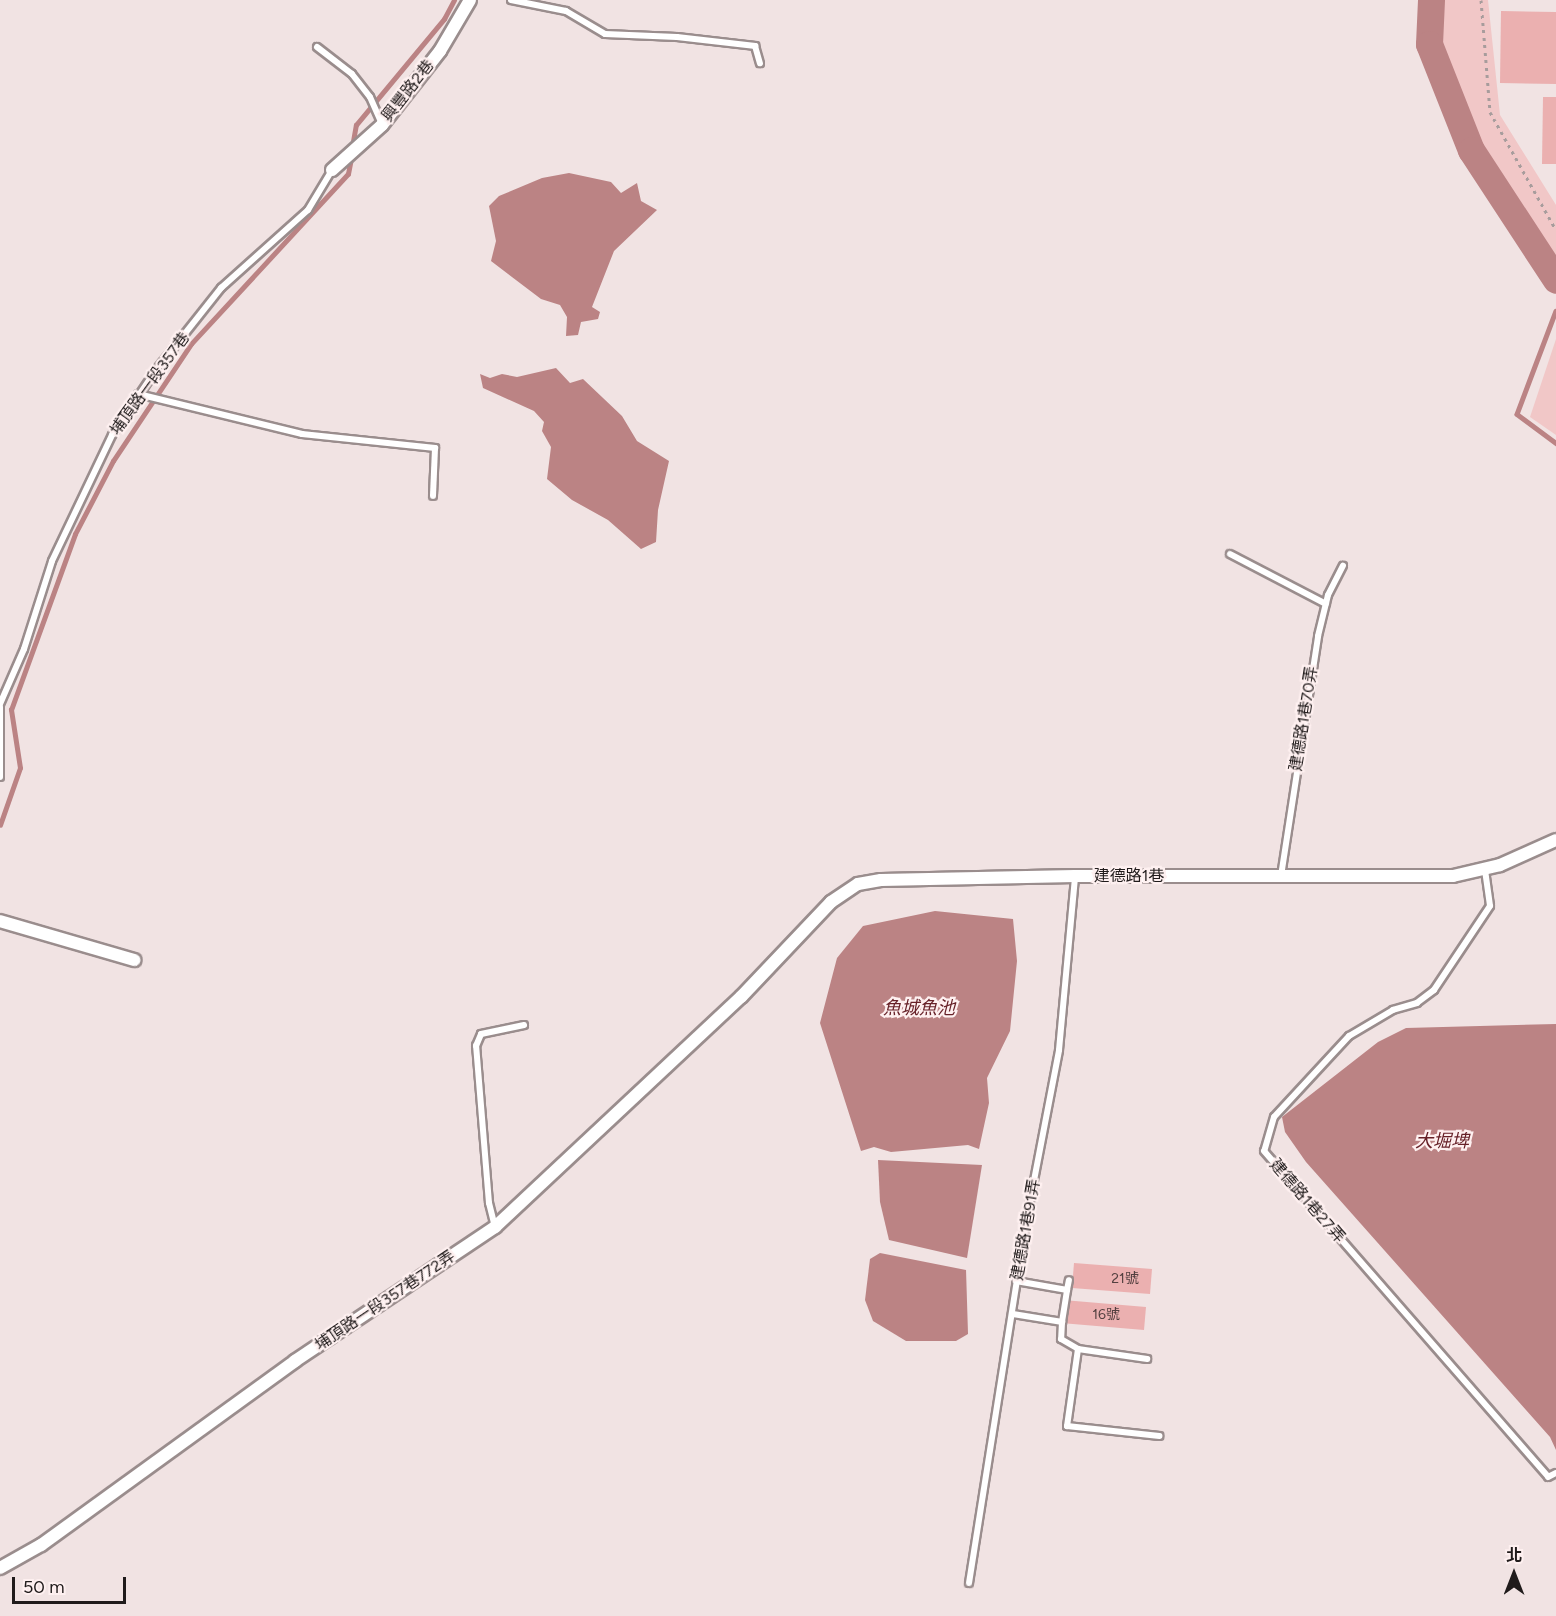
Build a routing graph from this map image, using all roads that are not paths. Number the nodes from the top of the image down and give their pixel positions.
1 (470, 0) edge
2 (511, 0) edge
3 (317, 47) dead end
4 (760, 63) dead end
5 (382, 125) junction
6 (332, 170) joint
7 (138, 394) junction
8 (433, 496) dead end
9 (1230, 554) dead end
10 (1343, 566) dead end
11 (1326, 604) junction
12 (0, 705) edge
13 (0, 777) edge
14 (1556, 840) edge
15 (1485, 870) junction
16 (1075, 876) junction
17 (1281, 876) junction
18 (0, 921) edge
19 (134, 960) dead end
20 (741, 997) joint
21 (524, 1025) dead end
22 (495, 1227) junction
23 (1069, 1280) dead end
24 (1016, 1281) junction
25 (1067, 1290) junction
26 (1012, 1314) junction
27 (1062, 1322) junction
28 (1078, 1349) junction
29 (1147, 1359) dead end
30 (1159, 1437) dead end
31 (1556, 1473) edge
32 (0, 1568) edge
33 (969, 1582) dead end

1 - 5 street, 興豐路2巷
2 - 4 lane
3 - 5 lane
5 - 6 street, 興豐路2巷
6 - 7 lane, 埔頂路一段357巷
7 - 8 lane
7 - 12 lane, 埔頂路一段357巷
9 - 11 lane
10 - 11 lane, 建德路1巷70弄
11 - 17 lane, 建德路1巷70弄
12 - 13 lane, 埔頂路一段357巷
14 - 15 street, 建德路1巷
15 - 17 street, 建德路1巷
15 - 31 lane, 建德路1巷27弄
16 - 17 street, 建德路1巷
16 - 20 street, 建德路1巷
16 - 24 lane, 建德路1巷91弄
18 - 19 street
20 - 22 street, 埔頂路一段357巷772弄
21 - 22 lane
22 - 32 street, 埔頂路一段357巷772弄
23 - 25 lane
24 - 25 lane
24 - 26 lane, 建德路1巷91弄
25 - 27 lane
26 - 27 lane
26 - 33 lane, 建德路1巷91弄
27 - 28 lane
28 - 29 lane
28 - 30 lane

